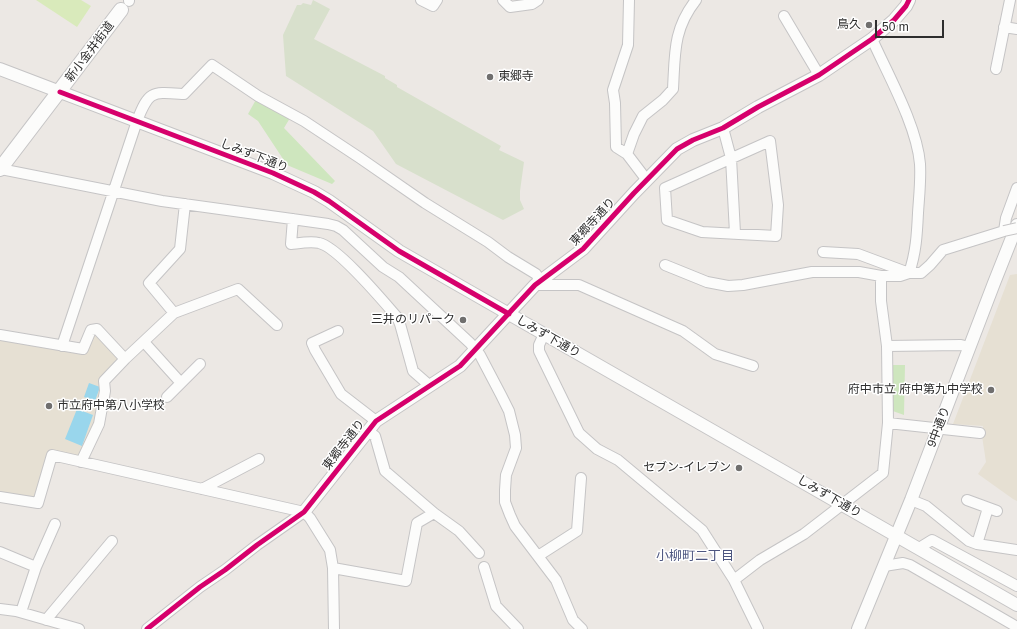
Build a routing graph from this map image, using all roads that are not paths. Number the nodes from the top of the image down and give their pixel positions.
1 (421, 0) edge
2 (437, 0) edge
3 (503, 0) edge
4 (538, 0) edge
5 (629, 0) edge
6 (696, 0) edge
7 (909, 0) edge
8 (1010, 0) edge
9 (126, 4) edge
10 (784, 16) dead end
11 (1004, 27) junction
12 (1017, 29) edge
13 (872, 39) junction
14 (0, 69) edge
15 (996, 69) dead end
16 (819, 75) junction
17 (60, 92) junction
18 (137, 121) junction
19 (723, 128) junction
20 (627, 154) junction
21 (731, 158) junction
22 (0, 169) edge
23 (646, 179) junction
24 (1017, 188) edge
25 (114, 192) junction
26 (185, 204) junction
27 (293, 219) junction
28 (1017, 224) edge
29 (1017, 228) edge
30 (1004, 231) junction
31 (735, 233) junction
32 (823, 252) dead end
33 (665, 266) dead end
34 (909, 273) junction
35 (881, 276) junction
36 (538, 283) junction
37 (174, 313) junction
38 (509, 314) junction
39 (277, 325) dead end
40 (338, 331) dead end
41 (544, 334) junction
42 (0, 335) edge
43 (144, 342) junction
44 (62, 346) junction
45 (887, 346) junction
46 (969, 347) junction
47 (475, 349) junction
48 (124, 359) junction
49 (200, 364) dead end
50 (754, 366) dead end
51 (180, 383) junction
52 (428, 385) junction
53 (167, 397) dead end
54 (376, 421) junction
55 (888, 423) junction
56 (939, 429) junction
57 (367, 431) junction
58 (980, 433) dead end
59 (259, 459) dead end
60 (81, 462) junction
61 (581, 478) dead end
62 (202, 489) junction
63 (0, 497) edge
64 (911, 500) junction
65 (967, 500) dead end
66 (843, 505) junction
67 (304, 512) junction
68 (434, 513) junction
69 (55, 524) dead end
70 (897, 535) junction
71 (112, 541) dead end
72 (977, 544) junction
73 (920, 548) junction
74 (1017, 550) edge
75 (0, 552) edge
76 (480, 553) dead end
77 (538, 556) junction
78 (884, 566) junction
79 (36, 567) junction
80 (484, 567) dead end
81 (333, 568) junction
82 (734, 580) junction
83 (1017, 586) edge
84 (1017, 605) edge
85 (0, 608) edge
86 (21, 612) junction
87 (46, 620) junction
88 (1017, 627) edge
89 (79, 629) edge
90 (147, 629) edge
91 (334, 629) edge
92 (518, 629) edge
93 (582, 629) edge
94 (758, 629) edge
95 (858, 629) edge

1 - 2 street
3 - 4 street
5 - 20 street
6 - 20 street
7 - 13 street, 東郷寺通り
8 - 11 street
9 - 17 main road, 新小金井街道
10 - 16 street
11 - 12 street
11 - 15 street
13 - 16 street, 東郷寺通り
13 - 34 street
14 - 17 street, しみず下通り
16 - 19 street, 東郷寺通り
17 - 18 street, しみず下通り
17 - 22 main road, 新小金井街道
18 - 25 street
18 - 36 street
18 - 38 street, しみず下通り
19 - 21 street
19 - 23 street, 東郷寺通り
20 - 23 street
21 - 31 street
21 - 31 street
21 - 31 street
22 - 25 street
23 - 36 street, 東郷寺通り
24 - 30 street
25 - 26 street
25 - 44 street
26 - 27 street
26 - 37 street
27 - 47 street
27 - 52 street
28 - 46 street, 9中通り
29 - 30 street, bridge
30 - 34 street
32 - 34 street
33 - 35 street
34 - 35 street
35 - 45 street
36 - 38 street, 東郷寺通り
36 - 50 street
37 - 39 street
37 - 43 street
38 - 41 street, しみず下通り
38 - 47 street, 東郷寺通り
40 - 54 street
41 - 66 street, しみず下通り
41 - 82 street
42 - 44 street
43 - 48 street
43 - 51 street
44 - 48 street
45 - 46 street
45 - 55 street
46 - 56 street, 9中通り
47 - 52 street, 東郷寺通り
47 - 77 street
48 - 60 street
49 - 51 street
51 - 53 street
52 - 54 street, 東郷寺通り
54 - 57 street, 東郷寺通り
55 - 56 street
55 - 66 street
56 - 58 street
56 - 64 street, 9中通り
57 - 67 street, 東郷寺通り
57 - 68 street
59 - 62 street
60 - 62 street
60 - 63 street
61 - 77 street
62 - 67 street
64 - 70 street, 9中通り
64 - 72 street
65 - 72 street
66 - 70 street, しみず下通り
66 - 82 street
67 - 81 street
67 - 90 street
68 - 76 street
68 - 81 street
69 - 79 street
70 - 73 street, しみず下通り
70 - 78 street, 9中通り
71 - 87 street
72 - 74 street
73 - 83 street
73 - 84 street, しみず下通り
75 - 79 street
77 - 93 street
78 - 88 street
78 - 95 street, 9中通り
79 - 86 street
80 - 92 street
81 - 91 street
82 - 94 street
85 - 86 street
86 - 87 street
87 - 89 street

